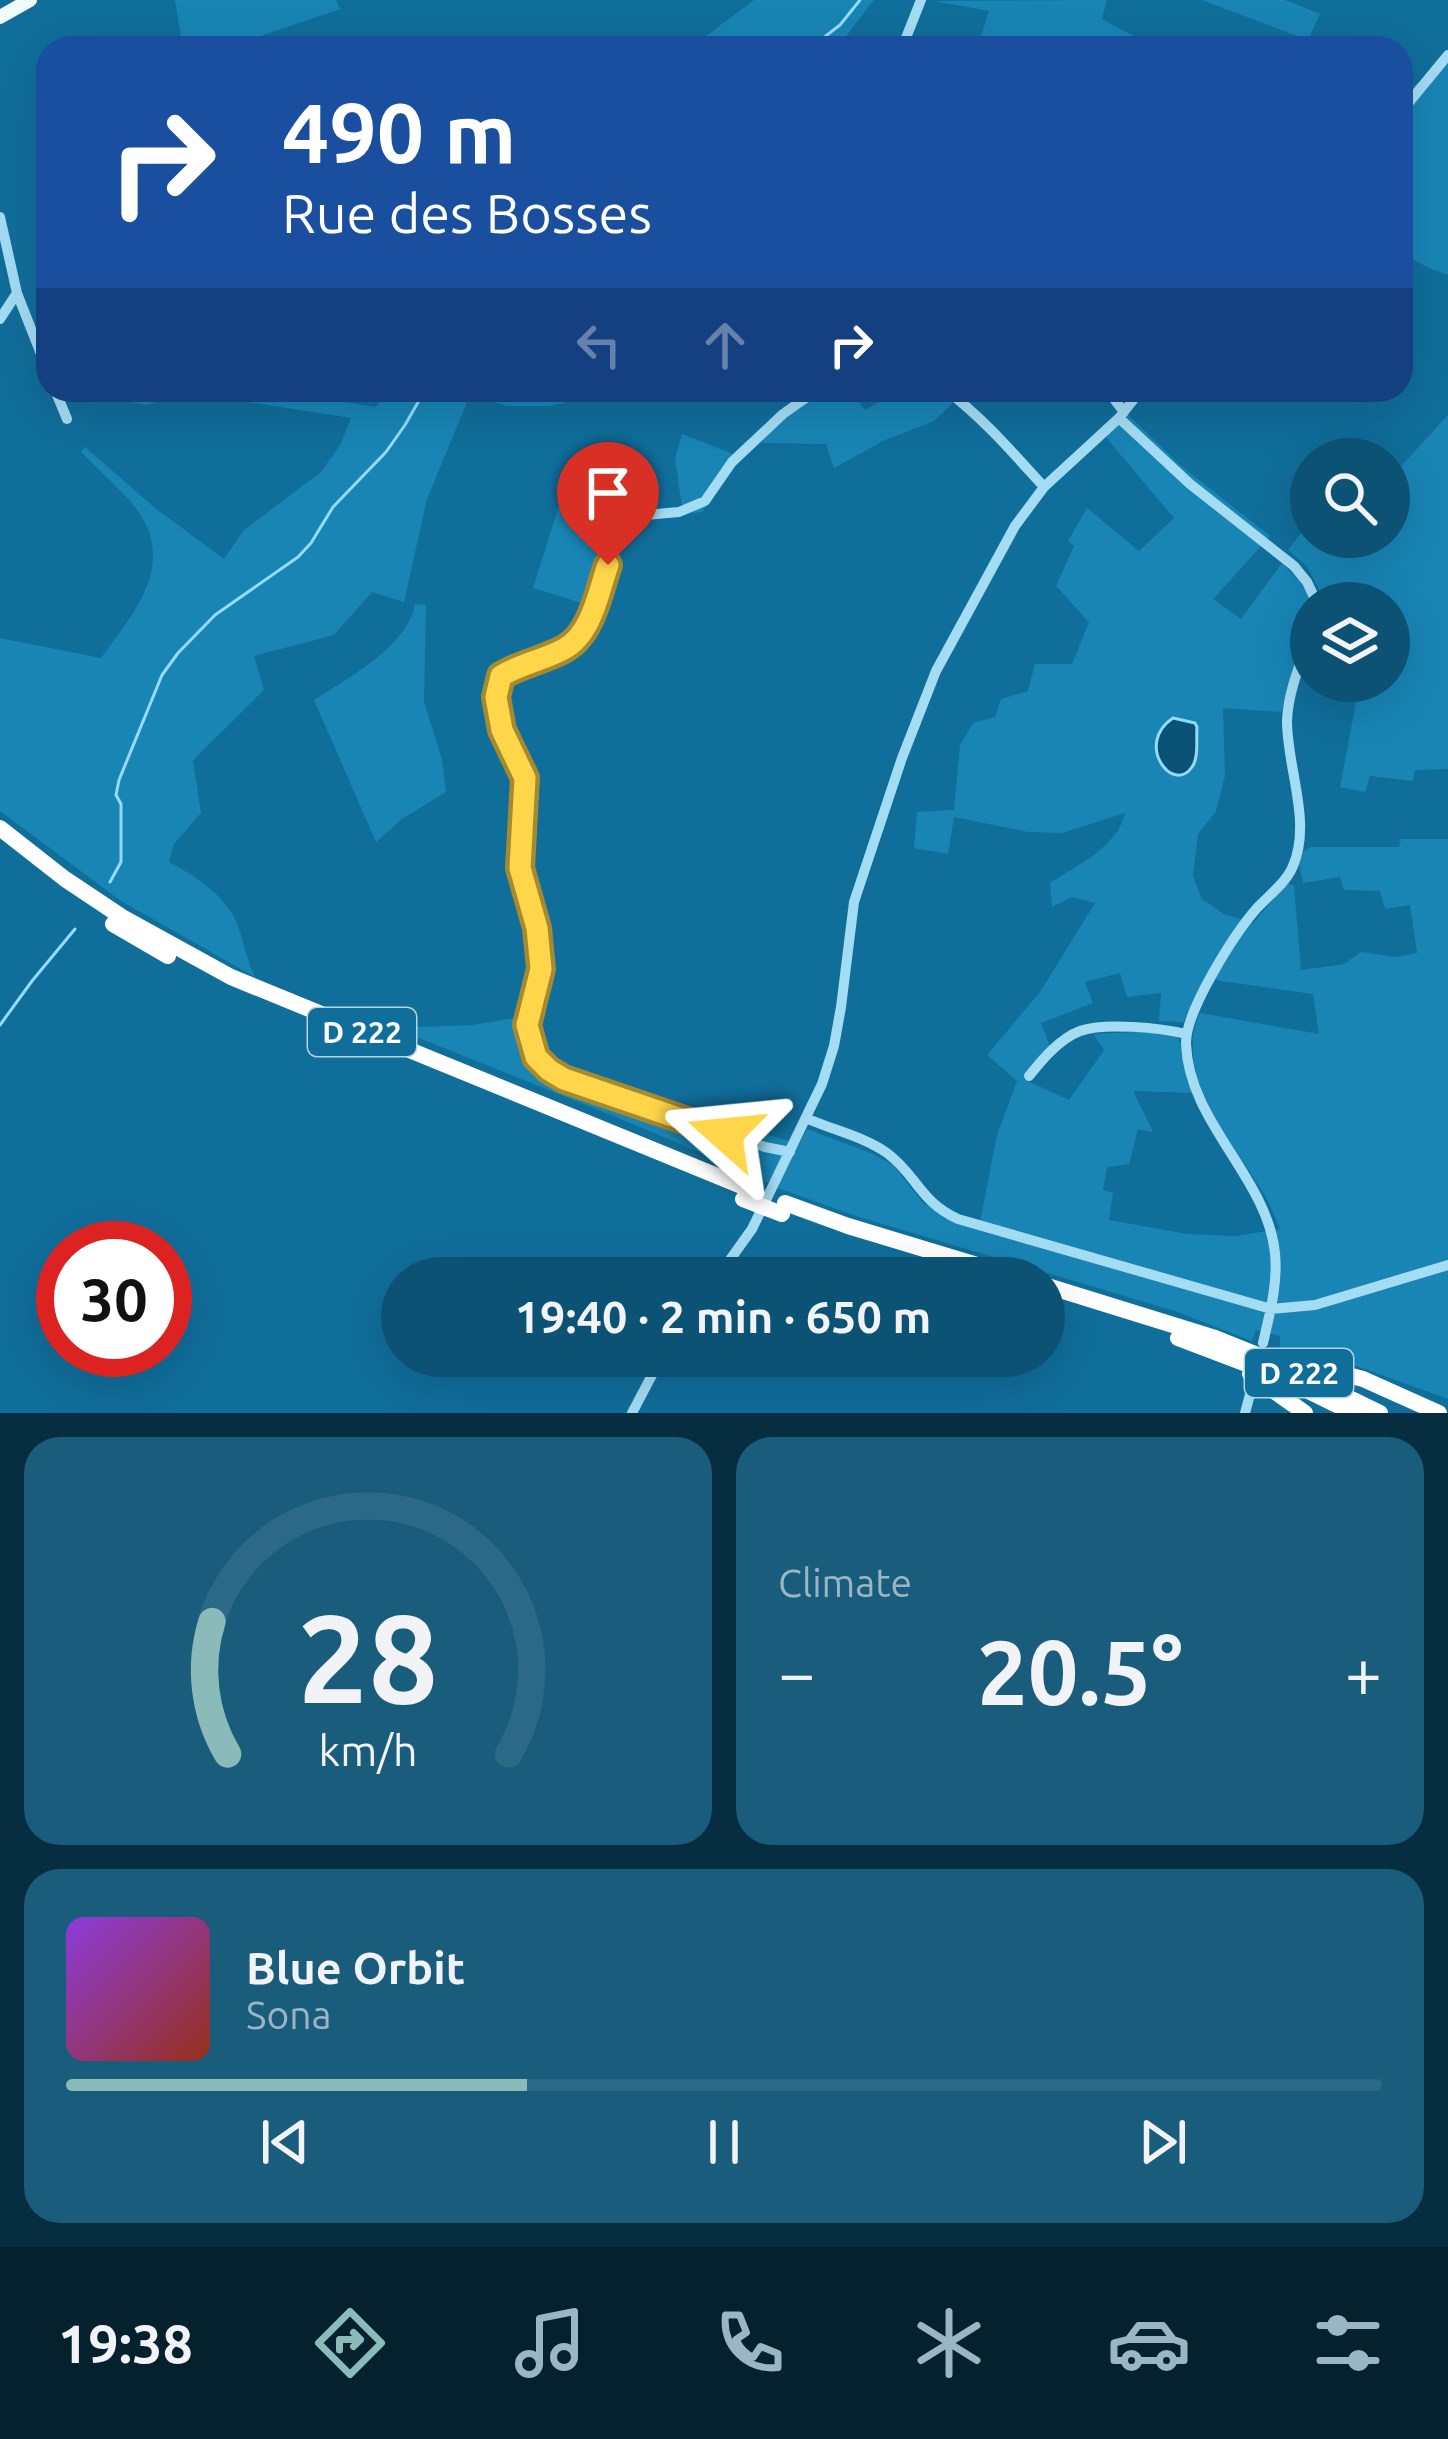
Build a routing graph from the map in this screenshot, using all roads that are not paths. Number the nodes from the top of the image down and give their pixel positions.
1 (30, 0) edge
2 (921, 0) edge
3 (1, 14) edge
4 (907, 36) edge
5 (1448, 55) edge
6 (1413, 97) edge
7 (0, 217) edge
8 (17, 293) junction
9 (0, 320) edge
10 (36, 341) edge
11 (60, 402) edge
12 (800, 402) edge
13 (960, 402) edge
14 (1114, 402) edge
15 (1132, 402) edge
16 (1122, 415) junction
17 (67, 419) dead end
18 (1044, 487) junction
19 (1307, 582) edge
20 (1290, 699) edge
21 (0, 828) edge
22 (0, 843) edge
23 (1186, 1034) junction
24 (1029, 1076) dead end
25 (806, 1118) junction
26 (790, 1152) junction
27 (746, 1194) junction
28 (783, 1209) junction
29 (732, 1257) edge
30 (911, 1257) edge
31 (951, 1257) edge
32 (1448, 1264) edge
33 (1065, 1292) edge
34 (1065, 1303) edge
35 (1271, 1310) junction
36 (1215, 1338) junction
37 (1191, 1342) junction
38 (1263, 1343) dead end
39 (651, 1377) edge
40 (1363, 1379) junction
41 (1253, 1383) dead end
42 (1448, 1408) edge
43 (632, 1413) edge
44 (1245, 1413) edge
45 (1305, 1413) edge
46 (1353, 1413) edge
47 (1380, 1413) edge
48 (1439, 1413) edge

1 - 3 main road
2 - 4 street
5 - 6 street
7 - 8 street
8 - 9 street
8 - 10 street
11 - 17 street
12 - 26 street
13 - 18 street
14 - 16 street
15 - 16 street
16 - 18 street
16 - 19 street
18 - 25 street
20 - 23 street
21 - 27 highway, D 222
22 - 27 highway, D 222
23 - 24 street
23 - 35 street
25 - 26 street
25 - 35 street
26 - 29 street
27 - 28 highway, D 222, bridge
28 - 30 highway, D 222
28 - 31 highway, D 222
32 - 35 street
33 - 36 highway, D 222
34 - 37 highway, D 222
35 - 38 street
36 - 40 highway
36 - 47 highway, D 222
37 - 45 highway
37 - 46 highway, D 222
39 - 43 street
40 - 42 highway
40 - 48 highway
41 - 44 street

